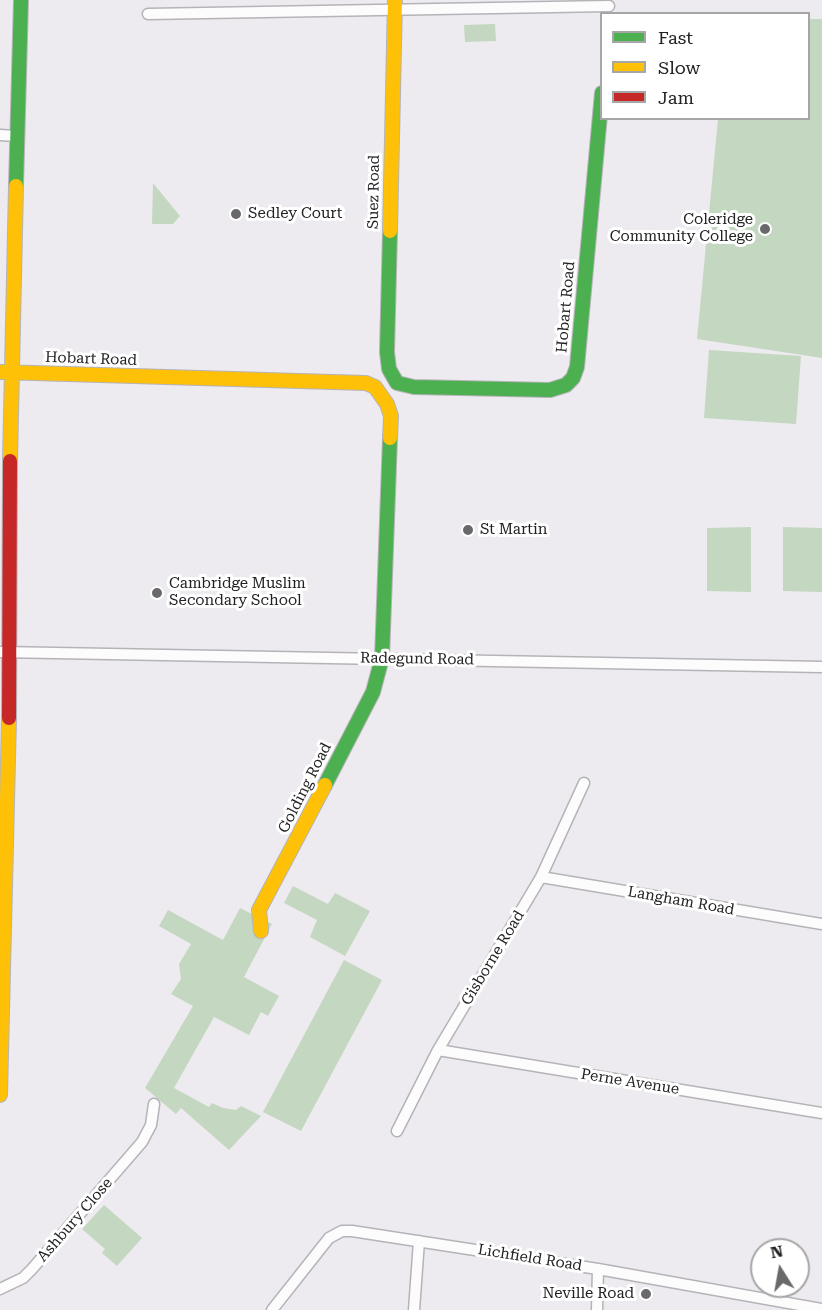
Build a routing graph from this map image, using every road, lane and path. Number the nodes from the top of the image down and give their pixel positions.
1 (21, 0) edge
2 (156, 0) edge
3 (508, 4) edge
4 (279, 5) edge
5 (395, 5) edge
6 (609, 6) edge
7 (600, 115) edge
8 (0, 135) edge
9 (16, 136) junction
10 (5, 373) edge
11 (397, 383) joint
12 (6, 652) edge
13 (382, 658) junction
14 (822, 667) edge
15 (584, 783) dead end
16 (540, 877) junction
17 (822, 924) edge
18 (261, 931) dead end
19 (438, 1050) junction
20 (0, 1095) edge
21 (154, 1104) dead end
22 (822, 1113) edge
23 (397, 1131) dead end
24 (419, 1241) junction
25 (598, 1269) junction
26 (0, 1289) edge
27 (822, 1309) edge
28 (272, 1310) edge
29 (414, 1310) edge
30 (597, 1310) edge

1 - 9 street
2 - 4 street
3 - 5 street
3 - 6 street
4 - 5 street
5 - 11 street, Suez Road
7 - 11 street, Hobart Road
8 - 9 street
9 - 10 street
10 - 12 street
10 - 13 street, Hobart Road
12 - 13 street, Radegund Road
12 - 20 street
13 - 14 street, Radegund Road
13 - 18 street, Golding Road
15 - 16 street, Gisborne Road
16 - 17 street, Langham Road
16 - 19 street, Gisborne Road
19 - 22 street, Perne Avenue
19 - 23 street, Gisborne Road
21 - 26 street, Ashbury Close
24 - 25 street, Lichfield Road
24 - 28 street, Lichfield Road
24 - 29 street
25 - 27 street, Lichfield Road
25 - 30 street

